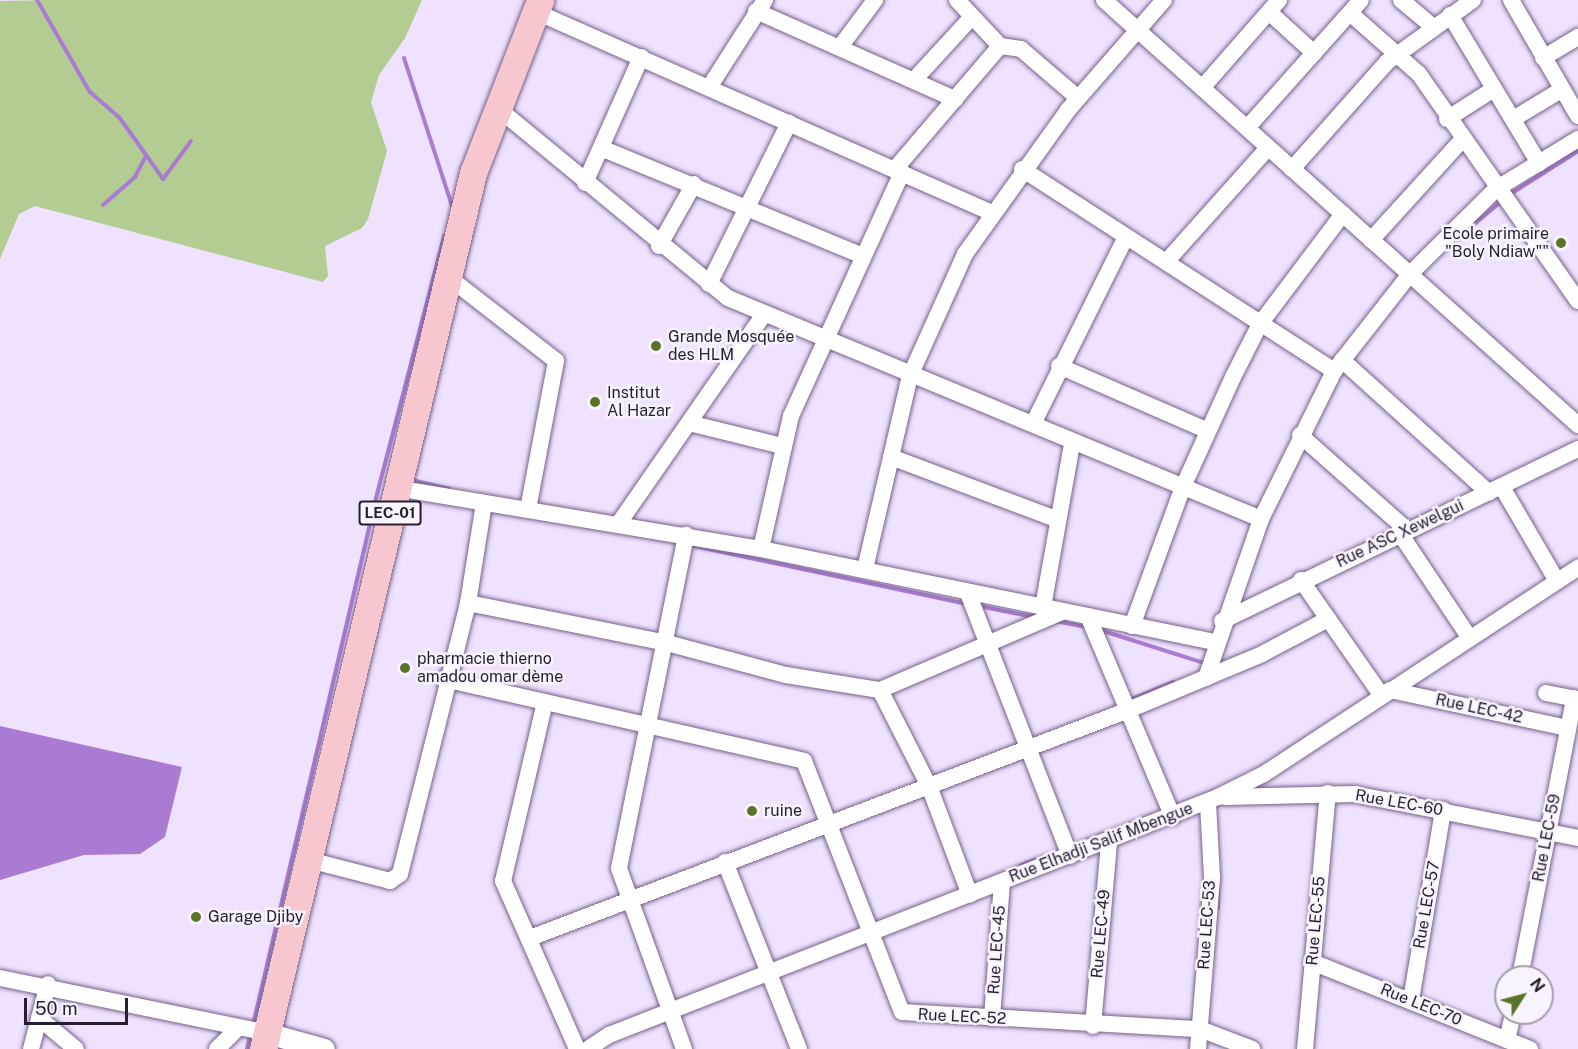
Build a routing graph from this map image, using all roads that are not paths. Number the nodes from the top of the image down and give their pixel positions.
1 (875, 0) edge
2 (957, 0) edge
3 (1104, 0) edge
4 (1164, 0) edge
5 (1361, 0) edge
6 (1401, 0) edge
7 (1473, 0) edge
8 (1511, 0) edge
9 (537, 5) edge
10 (760, 6) edge
11 (1274, 6) edge
12 (1350, 13) junction
13 (1450, 15) junction
14 (972, 17) junction
15 (1432, 26) junction
16 (1136, 29) junction
17 (1578, 37) edge
18 (1000, 46) junction
19 (840, 47) junction
20 (1314, 53) junction
21 (1397, 53) junction
22 (641, 57) junction
23 (1543, 58) junction
24 (914, 80) junction
25 (710, 86) junction
26 (1202, 88) junction
27 (1494, 89) junction
28 (1561, 90) junction
29 (1078, 98) junction
30 (955, 99) junction
31 (495, 106) junction
32 (1578, 116) edge
33 (1447, 119) junction
34 (1513, 119) junction
35 (789, 123) junction
36 (1246, 128) junction
37 (1578, 139) edge
38 (1461, 141) junction
39 (601, 148) junction
40 (1268, 148) junction
41 (1539, 163) junction
42 (1022, 169) junction
43 (1292, 169) junction
44 (898, 171) junction
45 (585, 183) junction
46 (694, 184) junction
47 (1496, 189) junction
48 (747, 206) junction
49 (991, 213) junction
50 (1343, 214) junction
51 (1126, 237) junction
52 (1371, 240) junction
53 (659, 246) junction
54 (863, 256) junction
55 (1166, 262) junction
56 (1410, 274) junction
57 (447, 276) junction
58 (709, 284) junction
59 (1578, 301) edge
60 (762, 317) junction
61 (1260, 324) junction
62 (824, 342) junction
63 (1338, 365) junction
64 (1059, 366) junction
65 (910, 376) junction
66 (1035, 422) junction
67 (689, 423) junction
68 (1578, 425) edge
69 (1206, 430) junction
70 (1300, 435) junction
71 (1072, 444) junction
72 (782, 446) junction
73 (1578, 449) edge
74 (891, 457) junction
75 (396, 488) junction
76 (1182, 489) junction
77 (1495, 490) junction
78 (484, 503) junction
79 (528, 509) junction
80 (1056, 519) junction
81 (1261, 519) junction
82 (619, 523) junction
83 (1403, 530) junction
84 (686, 535) junction
85 (761, 549) junction
86 (1578, 568) edge
87 (865, 569) junction
88 (1301, 580) junction
89 (1557, 581) junction
90 (968, 593) junction
91 (468, 603) junction
92 (1043, 607) junction
93 (1064, 611) junction
94 (1088, 616) junction
95 (1328, 619) junction
96 (1222, 621) junction
97 (1132, 626) junction
98 (1469, 637) junction
99 (1215, 642) junction
100 (667, 643) junction
101 (987, 644) junction
102 (1206, 678) junction
103 (444, 679) junction
104 (880, 690) junction
105 (1386, 693) junction
106 (1546, 693) dead end
107 (1576, 699) edge
108 (545, 702) junction
109 (1126, 711) junction
110 (650, 727) junction
111 (1568, 728) junction
112 (1028, 748) junction
113 (929, 786) junction
114 (1328, 793) junction
115 (1213, 800) junction
116 (1443, 810) junction
117 (1173, 817) junction
118 (828, 824) junction
119 (1548, 832) junction
120 (1578, 838) edge
121 (1109, 842) junction
122 (1070, 856) junction
123 (309, 860) junction
124 (725, 862) junction
125 (1002, 882) junction
126 (970, 895) junction
127 (627, 899) junction
128 (871, 934) junction
129 (530, 938) junction
130 (1312, 962) junction
131 (1522, 965) edge
132 (770, 972) junction
133 (0, 978) edge
134 (48, 984) junction
135 (1411, 1000) junction
136 (669, 1012) junction
137 (39, 1018) junction
138 (992, 1018) junction
139 (1510, 1025) edge
140 (1093, 1026) junction
141 (237, 1029) junction
142 (1200, 1029) junction
143 (1507, 1040) junction
144 (265, 1041) edge
145 (32, 1049) edge
146 (76, 1049) edge
147 (217, 1049) edge
148 (324, 1049) edge
149 (577, 1049) edge
150 (588, 1049) edge
151 (684, 1049) edge
152 (799, 1049) edge
153 (1198, 1049) edge
154 (1252, 1049) edge
155 (1305, 1049) edge
156 (1530, 1049) edge

1 - 19 street
2 - 14 street
3 - 16 street
4 - 16 street
5 - 12 street
6 - 15 street
7 - 13 street
8 - 23 street
9 - 22 street
9 - 31 highway, LEC-01
10 - 19 street
10 - 25 street
11 - 20 street
11 - 26 street
12 - 20 street
12 - 21 street
13 - 15 street
13 - 27 street
14 - 18 street
14 - 24 street
15 - 21 street
16 - 26 street
16 - 29 street
17 - 23 street
18 - 29 street
18 - 30 street
19 - 24 street
20 - 36 street
21 - 33 street
21 - 43 street
22 - 25 street
22 - 39 street
23 - 28 street
24 - 30 street
25 - 35 street
26 - 36 street
27 - 33 street
27 - 34 street
28 - 32 street
28 - 34 street
29 - 42 street
30 - 44 street
31 - 45 street
31 - 57 highway, LEC-01
33 - 38 street
34 - 41 street
35 - 44 street
35 - 48 street
36 - 40 street
37 - 41 street
38 - 47 street
38 - 52 street
39 - 45 street
39 - 46 street
40 - 43 street
40 - 55 street
41 - 47 street
42 - 49 street
42 - 51 street
43 - 50 street
44 - 49 street
44 - 54 street
45 - 53 street
46 - 48 street
46 - 53 street
47 - 56 street
47 - 59 street
48 - 54 street
48 - 58 street
49 - 65 street
50 - 52 street
50 - 61 street
51 - 55 street
51 - 64 street
52 - 56 street
53 - 58 street
54 - 62 street
55 - 61 street
56 - 63 street
56 - 68 street
57 - 75 highway, LEC-01
57 - 79 street
58 - 60 street
60 - 62 street
60 - 67 street
61 - 63 street
61 - 69 street
62 - 65 street
62 - 72 street
63 - 70 street
63 - 77 street
64 - 66 street
64 - 69 street
65 - 66 street
65 - 74 street
66 - 71 street
67 - 72 street
67 - 82 street
69 - 76 street
70 - 81 street
70 - 83 street
71 - 76 street
71 - 80 street
72 - 85 street
73 - 77 street, Rue ASC Xewelgui
74 - 80 street
74 - 87 street
75 - 78 street
75 - 123 highway, LEC-01
76 - 81 street
76 - 97 street
77 - 83 street, Rue ASC Xewelgui
77 - 89 street
78 - 79 street
78 - 91 street
79 - 82 street
80 - 92 street
81 - 96 street
82 - 84 street
83 - 88 street, Rue ASC Xewelgui
83 - 98 street
84 - 85 street
84 - 100 street
85 - 87 street
86 - 89 street, Rue Elhadji Salif Mbengue
87 - 90 street
88 - 95 street
88 - 96 street, Rue ASC Xewelgui
89 - 98 street, Rue Elhadji Salif Mbengue
90 - 92 street
90 - 101 street
91 - 100 street
91 - 103 street
92 - 93 street
93 - 94 street
93 - 101 street
94 - 97 street
94 - 109 street
95 - 102 street
95 - 105 street
96 - 99 street
97 - 99 street
98 - 105 street, Rue Elhadji Salif Mbengue
99 - 102 street
100 - 104 street
100 - 110 street
101 - 104 street
101 - 112 street
102 - 109 street
103 - 108 street
103 - 123 street
104 - 113 street
105 - 111 street, Rue LEC-42
105 - 115 street, Rue Elhadji Salif Mbengue
106 - 107 street
107 - 111 street, Rue LEC-59
108 - 110 street
108 - 129 street
109 - 112 street
109 - 117 street
110 - 118 street, Rue LEC-52
110 - 127 street
111 - 119 street, Rue LEC-59
112 - 113 street
112 - 122 street
113 - 118 street
113 - 126 street
114 - 115 street, Rue LEC-60
114 - 116 street, Rue LEC-60
114 - 130 street, Rue LEC-55
115 - 117 street, Rue Elhadji Salif Mbengue
115 - 142 street, Rue LEC-53
116 - 119 street, Rue LEC-60
116 - 135 street, Rue LEC-57
117 - 121 street, Rue Elhadji Salif Mbengue
118 - 124 street
118 - 128 street, Rue LEC-52
119 - 120 street, Rue LEC-60
119 - 131 street, Rue LEC-59
121 - 122 street, Rue Elhadji Salif Mbengue
121 - 140 street, Rue LEC-49
122 - 125 street, Rue Elhadji Salif Mbengue
123 - 144 highway, LEC-01
124 - 127 street
124 - 132 street
125 - 126 street, Rue Elhadji Salif Mbengue
125 - 138 street, Rue LEC-45
126 - 128 street, Rue Elhadji Salif Mbengue
127 - 129 street
127 - 136 street
128 - 132 street, Rue Elhadji Salif Mbengue
128 - 138 street, Rue LEC-52
129 - 149 street
130 - 135 street, Rue LEC-70
130 - 155 street, Rue LEC-55
132 - 136 street, Rue Elhadji Salif Mbengue
132 - 152 street
133 - 134 street
134 - 137 street
134 - 141 street
135 - 143 street, Rue LEC-70
136 - 150 street, Rue Elhadji Salif Mbengue
136 - 151 street
137 - 145 street
137 - 146 street
138 - 140 street, Rue LEC-52
139 - 143 street
140 - 142 street, Rue LEC-52
141 - 144 street
141 - 147 street
142 - 153 street, Rue LEC-53
142 - 154 street, Rue LEC-52
143 - 156 street, Rue LEC-70
144 - 148 street

